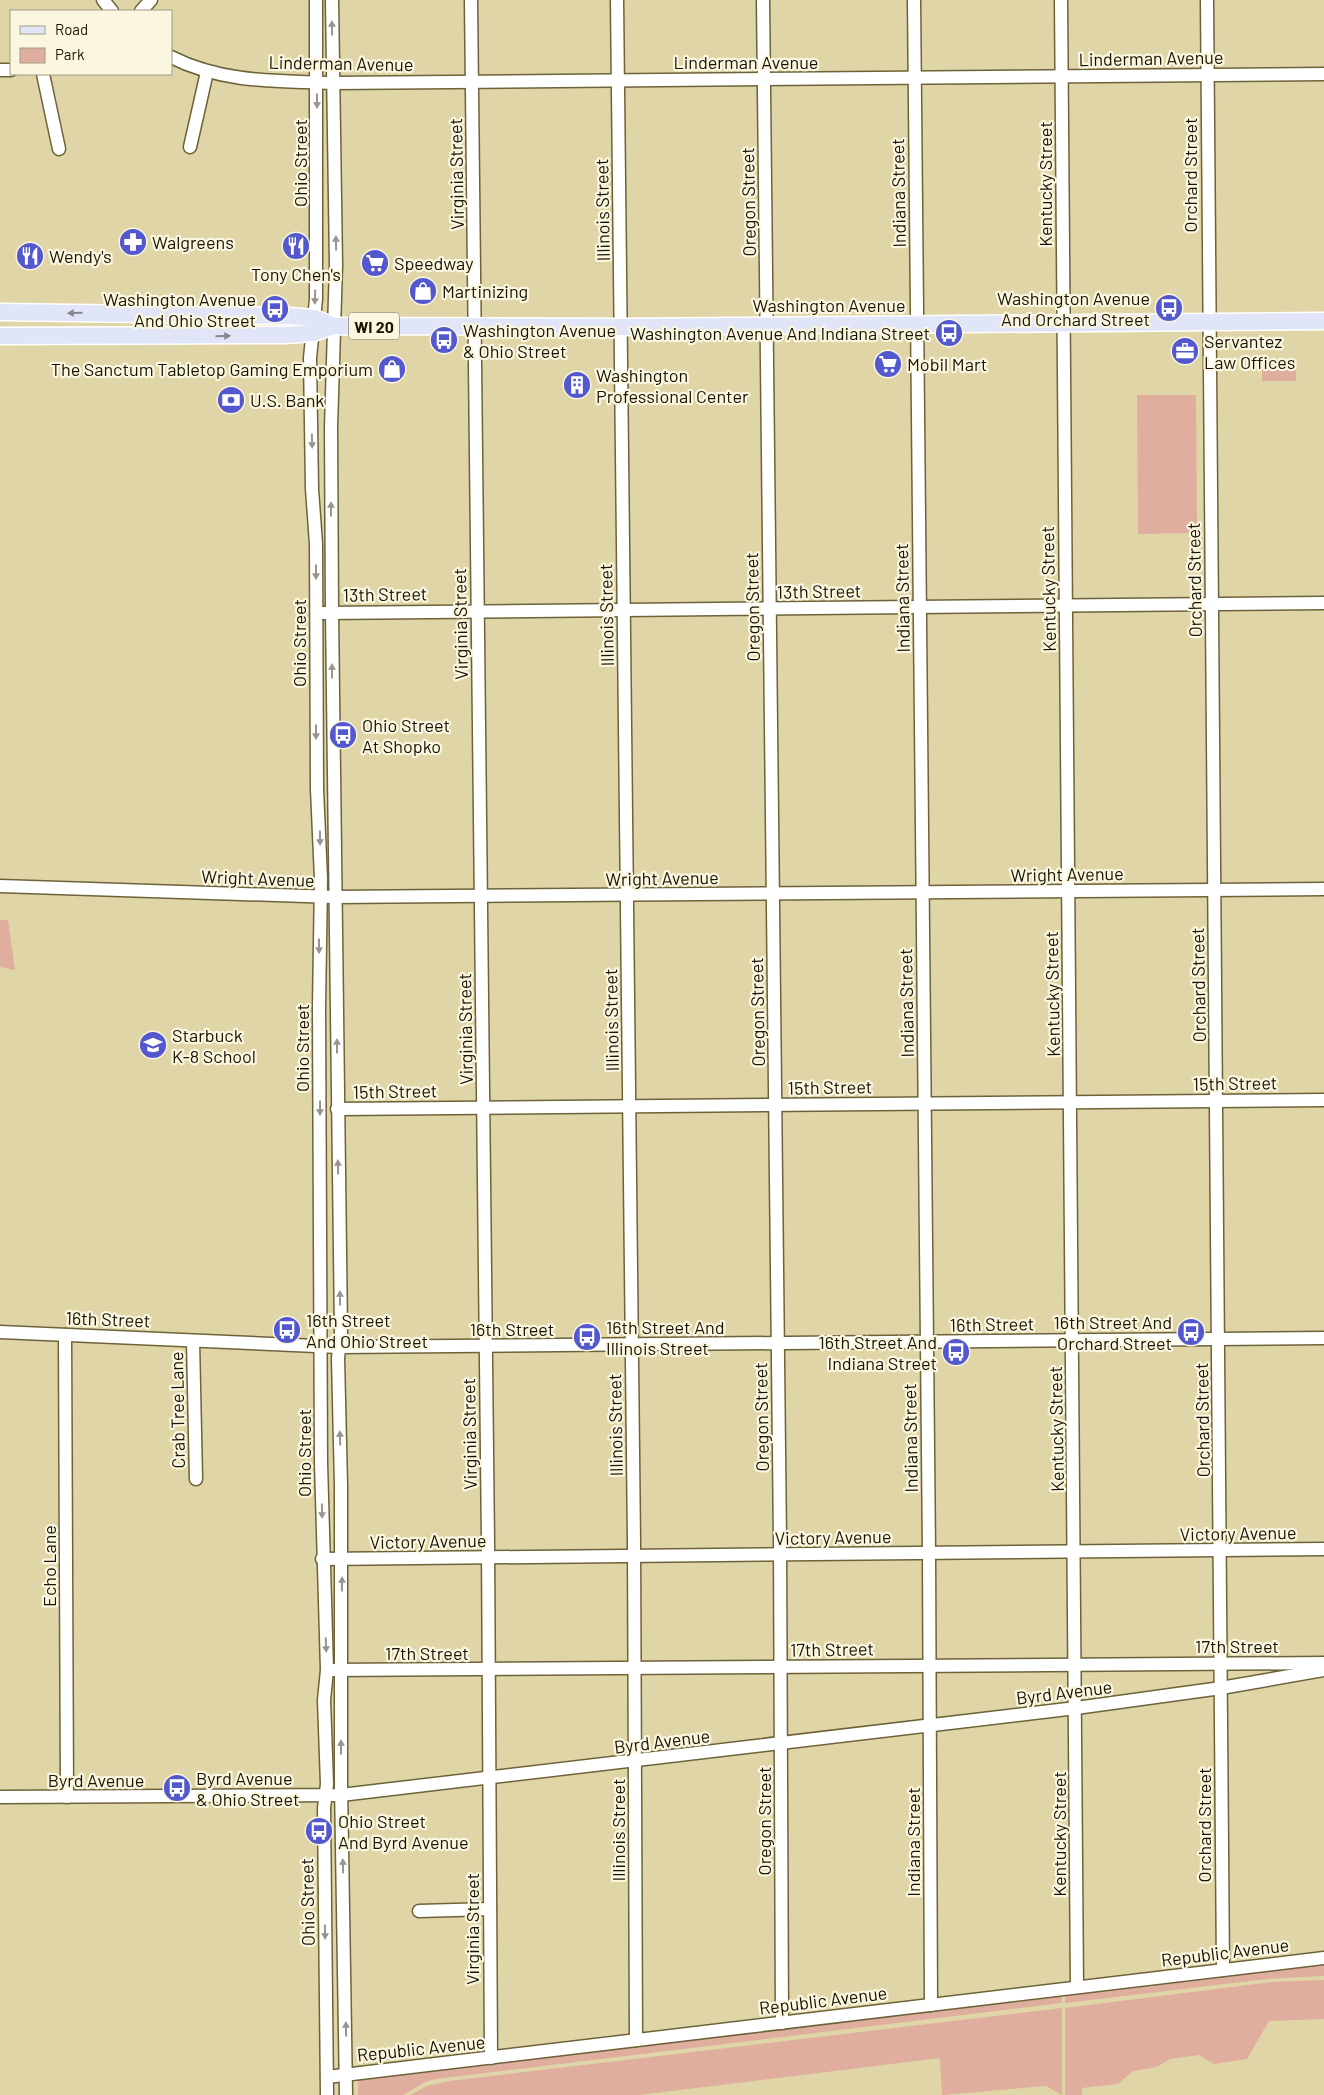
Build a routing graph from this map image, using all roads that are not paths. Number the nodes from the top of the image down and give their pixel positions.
1 (103, 0) edge
2 (151, 0) edge
3 (316, 0) edge
4 (332, 0) edge
5 (471, 0) edge
6 (617, 0) edge
7 (763, 0) edge
8 (914, 0) edge
9 (1060, 0) edge
10 (1206, 0) edge
11 (111, 10) edge
12 (142, 10) edge
13 (172, 58) edge
14 (207, 72) junction
15 (1324, 74) edge
16 (43, 75) edge
17 (1207, 75) junction
18 (1061, 76) junction
19 (915, 78) junction
20 (764, 79) junction
21 (618, 80) junction
22 (317, 82) junction
23 (472, 82) junction
24 (333, 83) junction
25 (190, 147) dead end
26 (59, 149) dead end
27 (0, 312) edge
28 (44, 313) junction
29 (136, 313) junction
30 (193, 313) junction
31 (1324, 321) edge
32 (0, 322) edge
33 (1209, 322) junction
34 (1063, 323) junction
35 (917, 324) junction
36 (313, 326) junction
37 (334, 326) junction
38 (474, 326) junction
39 (767, 326) junction
40 (621, 327) junction
41 (0, 336) edge
42 (38, 336) junction
43 (105, 336) junction
44 (1324, 603) edge
45 (1212, 604) junction
46 (1066, 606) junction
47 (920, 607) junction
48 (770, 608) junction
49 (624, 610) junction
50 (478, 611) junction
51 (332, 612) junction
52 (315, 613) junction
53 (0, 886) edge
54 (1324, 889) edge
55 (1214, 890) junction
56 (1069, 891) junction
57 (923, 893) junction
58 (773, 894) junction
59 (627, 896) junction
60 (320, 897) junction
61 (481, 897) junction
62 (335, 898) junction
63 (319, 1007) junction
64 (337, 1016) junction
65 (1324, 1100) edge
66 (1216, 1101) junction
67 (1070, 1102) junction
68 (924, 1103) junction
69 (775, 1105) junction
70 (629, 1106) junction
71 (483, 1108) junction
72 (337, 1109) junction
73 (0, 1332) edge
74 (65, 1335) junction
75 (1324, 1338) edge
76 (1219, 1339) junction
77 (193, 1341) junction
78 (1073, 1341) junction
79 (927, 1342) junction
80 (778, 1344) junction
81 (632, 1345) junction
82 (321, 1346) junction
83 (340, 1347) junction
84 (486, 1347) junction
85 (196, 1479) dead end
86 (1221, 1550) junction
87 (1324, 1550) edge
88 (1075, 1552) junction
89 (929, 1553) junction
90 (780, 1555) junction
91 (634, 1556) junction
92 (488, 1558) junction
93 (322, 1559) junction
94 (342, 1559) junction
95 (1221, 1663) junction
96 (1324, 1663) edge
97 (1075, 1665) junction
98 (929, 1666) junction
99 (780, 1668) junction
100 (635, 1669) junction
101 (327, 1670) junction
102 (340, 1670) junction
103 (489, 1670) junction
104 (1324, 1670) edge
105 (1221, 1688) junction
106 (1076, 1708) junction
107 (930, 1726) junction
108 (781, 1744) junction
109 (635, 1762) junction
110 (489, 1780) junction
111 (325, 1796) junction
112 (341, 1796) junction
113 (0, 1797) edge
114 (66, 1797) junction
115 (490, 1909) junction
116 (419, 1911) dead end
117 (1324, 1958) edge
118 (1223, 1970) junction
119 (1077, 1987) junction
120 (931, 2005) junction
121 (782, 2023) junction
122 (636, 2040) junction
123 (490, 2058) junction
124 (346, 2074) junction
125 (327, 2077) junction
126 (327, 2095) edge
127 (346, 2095) edge

1 - 11 street
2 - 12 street
3 - 22 street, Ohio Street
24 -> 4 street, Ohio Street
5 - 23 street, Virginia Street
6 - 21 street, Illinois Street
7 - 20 street, Oregon Street
8 - 19 street, Indiana Street
9 - 18 street, Kentucky Street
10 - 17 street, Orchard Street
13 - 14 street, Linderman Avenue
14 - 22 street, Linderman Avenue
14 - 25 street
15 - 17 street, Linderman Avenue
16 - 26 street
17 - 18 street, Linderman Avenue
17 - 33 street, Orchard Street
18 - 19 street, Linderman Avenue
18 - 34 street, Kentucky Street
19 - 20 street, Linderman Avenue
19 - 35 street, Indiana Street
20 - 21 street, Linderman Avenue
20 - 39 street, Oregon Street
21 - 23 street, Linderman Avenue
21 - 40 street, Illinois Street
22 - 24 street, Linderman Avenue
22 -> 36 street, Ohio Street
23 - 24 street, Linderman Avenue
23 - 38 street, Virginia Street
37 -> 24 street, Ohio Street
27 - 28 main road, Washington Avenue / WI 20
29 -> 28 main road, Washington Avenue / WI 20
28 - 32 main road
29 - 30 main road, Washington Avenue / WI 20
29 - 42 main road
30 - 36 main road, Washington Avenue / WI 20
30 - 43 main road
31 - 33 main road, Washington Avenue / WI 20
33 - 34 main road, Washington Avenue / WI 20
33 - 45 street, Orchard Street
34 - 35 main road, Washington Avenue / WI 20
34 - 46 street, Kentucky Street
35 - 39 main road, Washington Avenue / WI 20
35 - 47 street, Indiana Street
36 - 37 main road, Washington Avenue / WI 20
43 -> 36 main road, Washington Avenue / WI 20
36 -> 52 street, Ohio Street
37 - 38 main road, Washington Avenue / WI 20
51 -> 37 street, Ohio Street
38 - 40 main road, Washington Avenue / WI 20
38 - 50 street, Virginia Street
39 - 40 main road, Washington Avenue / WI 20
39 - 48 street, Oregon Street
40 - 49 street, Illinois Street
41 - 42 main road, Washington Avenue / WI 20
42 - 43 main road, Washington Avenue / WI 20
44 - 45 street, 13th Street
45 - 46 street, 13th Street
45 - 55 street, Orchard Street
46 - 47 street, 13th Street
46 - 56 street, Kentucky Street
47 - 48 street, 13th Street
47 - 57 street, Indiana Street
48 - 49 street, 13th Street
48 - 58 street, Oregon Street
49 - 50 street, 13th Street
49 - 59 street, Illinois Street
50 - 51 street, 13th Street
50 - 61 street, Virginia Street
51 - 52 street, 13th Street
62 -> 51 street, Ohio Street
52 -> 60 street, Ohio Street
53 - 60 street, Wright Avenue
54 - 55 street, Wright Avenue
55 - 56 street, Wright Avenue
55 - 66 street, Orchard Street
56 - 57 street, Wright Avenue
56 - 67 street, Kentucky Street
57 - 58 street, Wright Avenue
57 - 68 street, Indiana Street
58 - 59 street, Wright Avenue
58 - 69 street, Oregon Street
59 - 61 street, Wright Avenue
59 - 70 street, Illinois Street
60 - 62 street, Wright Avenue
60 -> 63 street, Ohio Street
61 - 62 street, Wright Avenue
61 - 71 street, Virginia Street
62 - 64 street, Ohio Street
63 - 64 street
63 -> 82 street, Ohio Street
72 -> 64 street, Ohio Street
65 - 66 street, 15th Street
66 - 67 street, 15th Street
66 - 76 street, Orchard Street
67 - 68 street, 15th Street
67 - 78 street, Kentucky Street
68 - 69 street, 15th Street
68 - 79 street, Indiana Street
69 - 70 street, 15th Street
69 - 80 street, Oregon Street
70 - 71 street, 15th Street
70 - 81 street, Illinois Street
71 - 72 street, 15th Street
71 - 84 street, Virginia Street
83 -> 72 street, Ohio Street
73 - 74 street, 16th Street
74 - 77 street, 16th Street
74 - 114 street, Echo Lane
75 - 76 street, 16th Street
76 - 78 street, 16th Street
76 - 86 street, Orchard Street
77 - 82 street, 16th Street
77 - 85 street, Crab Tree Lane
78 - 79 street, 16th Street
78 - 88 street, Kentucky Street
79 - 80 street, 16th Street
79 - 89 street, Indiana Street
80 - 81 street, 16th Street
80 - 90 street, Oregon Street
81 - 84 street, 16th Street
81 - 91 street, Illinois Street
82 - 83 street, 16th Street
82 -> 93 street, Ohio Street
83 - 84 street, 16th Street
94 -> 83 street, Ohio Street
84 - 92 street, Virginia Street
86 - 87 street, Victory Avenue
86 - 88 street, Victory Avenue
86 - 95 street, Orchard Street
88 - 89 street, Victory Avenue
88 - 97 street, Kentucky Street
89 - 90 street, Victory Avenue
89 - 98 street, Indiana Street
90 - 91 street, Victory Avenue
90 - 99 street, Oregon Street
91 - 92 street, Victory Avenue
91 - 100 street, Illinois Street
92 - 94 street, Victory Avenue
92 - 103 street, Virginia Street
93 - 94 street, Victory Avenue
93 -> 101 street, Ohio Street
102 -> 94 street, Ohio Street
95 - 96 street, 17th Street
95 - 97 street, 17th Street
95 - 105 street, Orchard Street
97 - 98 street, 17th Street
97 - 106 street, Kentucky Street
98 - 99 street, 17th Street
98 - 107 street, Indiana Street
99 - 100 street, 17th Street
99 - 108 street, Oregon Street
100 - 103 street, 17th Street
100 - 109 street, Illinois Street
101 - 102 street, 17th Street
101 - 111 street, Ohio Street
102 - 103 street, 17th Street
112 -> 102 street, Ohio Street
103 - 110 street, Virginia Street
104 - 105 street, Byrd Avenue
105 - 106 street, Byrd Avenue
105 - 118 street, Orchard Street
106 - 107 street, Byrd Avenue
106 - 119 street, Kentucky Street
107 - 108 street, Byrd Avenue
107 - 120 street, Indiana Street
108 - 109 street, Byrd Avenue
108 - 121 street, Oregon Street
109 - 110 street, Byrd Avenue
109 - 122 street, Illinois Street
110 - 112 street, Byrd Avenue
110 - 115 street, Virginia Street
111 - 112 street, Byrd Avenue
111 - 114 street, Byrd Avenue
111 -> 125 street, Ohio Street
124 -> 112 street, Ohio Street
113 - 114 street, Byrd Avenue
115 - 116 street
115 - 123 street, Virginia Street
117 - 118 street, Republic Avenue
118 - 119 street, Republic Avenue
119 - 120 street, Republic Avenue
120 - 121 street, Republic Avenue
121 - 122 street, Republic Avenue
122 - 123 street, Republic Avenue
123 - 124 street, Republic Avenue
124 - 125 street, Republic Avenue
124 - 127 street, Ohio Street
125 - 126 street, Ohio Street

